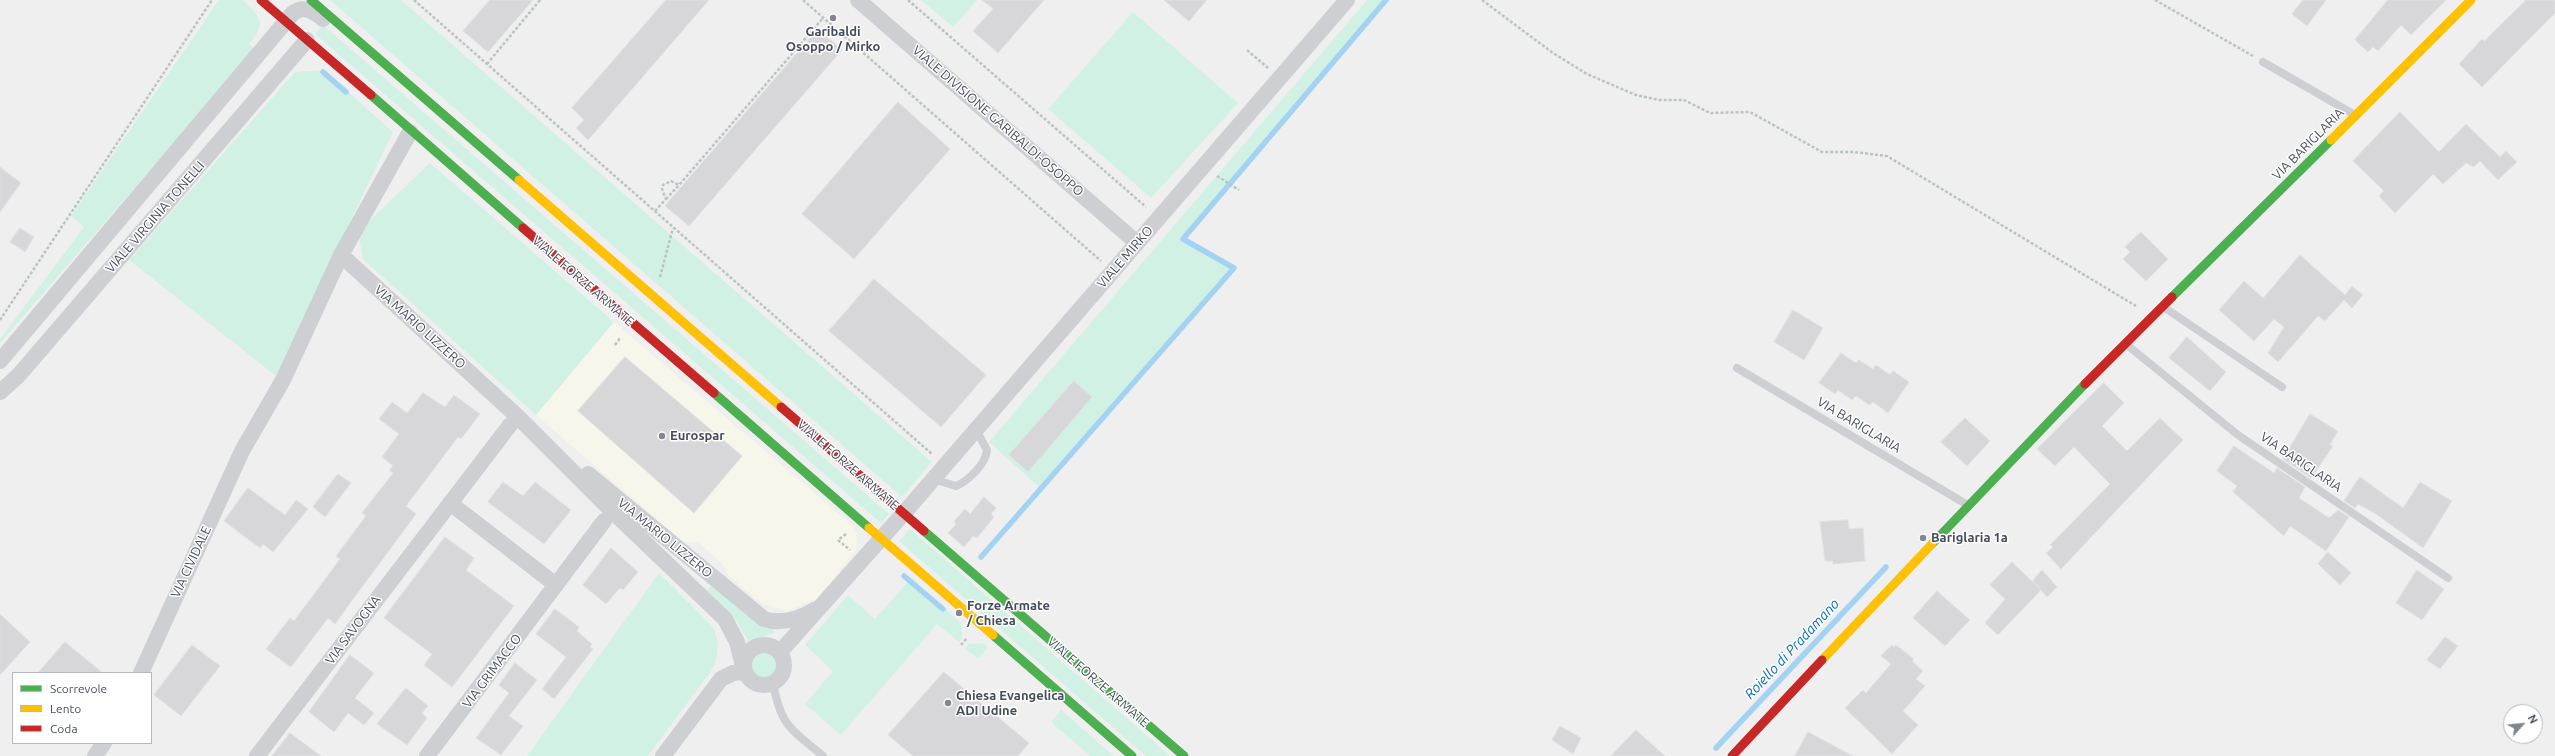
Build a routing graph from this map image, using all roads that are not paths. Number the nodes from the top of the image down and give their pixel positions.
1 (261, 0) edge
2 (311, 0) edge
3 (858, 0) edge
4 (1347, 0) edge
5 (2471, 0) edge
6 (285, 21) junction
7 (307, 40) junction
8 (375, 56) junction
9 (2263, 62) road end
10 (2356, 115) junction
11 (410, 132) junction
12 (1137, 243) junction
13 (341, 255) junction
14 (2163, 306) junction
15 (2126, 344) junction
16 (0, 360) edge
17 (1737, 368) dead end
18 (2282, 387) dead end
19 (0, 392) edge
20 (513, 420) junction
21 (976, 430) junction
22 (933, 479) junction
23 (450, 504) junction
24 (1968, 505) junction
25 (904, 513) junction
26 (604, 521) dead end
27 (881, 539) junction
28 (2448, 578) dead end
29 (556, 585) junction
30 (823, 604) junction
31 (780, 652) junction
32 (744, 669) junction
33 (141, 672) edge
34 (773, 683) junction
35 (103, 744) edge
36 (95, 756) edge
37 (256, 756) edge
38 (427, 756) edge
39 (663, 756) edge
40 (823, 756) edge
41 (1132, 756) edge
42 (1184, 756) edge
43 (1732, 756) edge

1 - 6 street, VIALE FORZE ARMATE
2 - 8 street, VIALE FORZE ARMATE
3 - 12 street, VIALE DIVISIONE GARIBALDI-OSOPPO
4 - 12 street, VIALE MIRKO
5 - 10 street, VIA BARIGLARIA
6 - 7 street, VIALE FORZE ARMATE
6 - 8 street, VIALE FORZE ARMATE
6 - 16 street, VIALE VIRGINIA TONELLI
7 - 11 street, VIALE FORZE ARMATE
7 - 19 street, VIALE VIRGINIA TONELLI
8 - 25 street, VIALE FORZE ARMATE
9 - 10 lane
10 - 14 street, VIA BARIGLARIA
11 - 13 street
11 - 27 street, VIALE FORZE ARMATE
12 - 21 street, VIALE MIRKO
13 - 20 street, VIA MARIO LIZZERO
13 - 33 street, VIA CIVIDALE
14 - 15 street, VIA BARIGLARIA
14 - 18 lane
15 - 24 street, VIA BARIGLARIA
15 - 28 lane, VIA BARIGLARIA
17 - 24 lane, VIA BARIGLARIA
20 - 23 street, VIA SAVOGNA
20 - 30 street, VIA MARIO LIZZERO
20 - 32 street, VIA MARIO LIZZERO
21 - 22 street, VIALE MIRKO
21 - 22 lane
22 - 25 street, VIALE MIRKO
23 - 29 street
23 - 37 street, VIA SAVOGNA
24 - 43 street, VIA BARIGLARIA
25 - 27 street, VIALE FORZE ARMATE
25 - 42 street, VIALE FORZE ARMATE
26 - 29 street, VIA GRIMACCO
27 - 30 street, VIA MARIO LIZZERO
27 - 41 street, VIALE FORZE ARMATE
29 - 38 street, VIA GRIMACCO
30 - 31 street, VIA MARIO LIZZERO
31 - 32 street
31 - 34 street
32 - 34 street
32 - 39 street
34 - 40 lane
35 - 36 street

